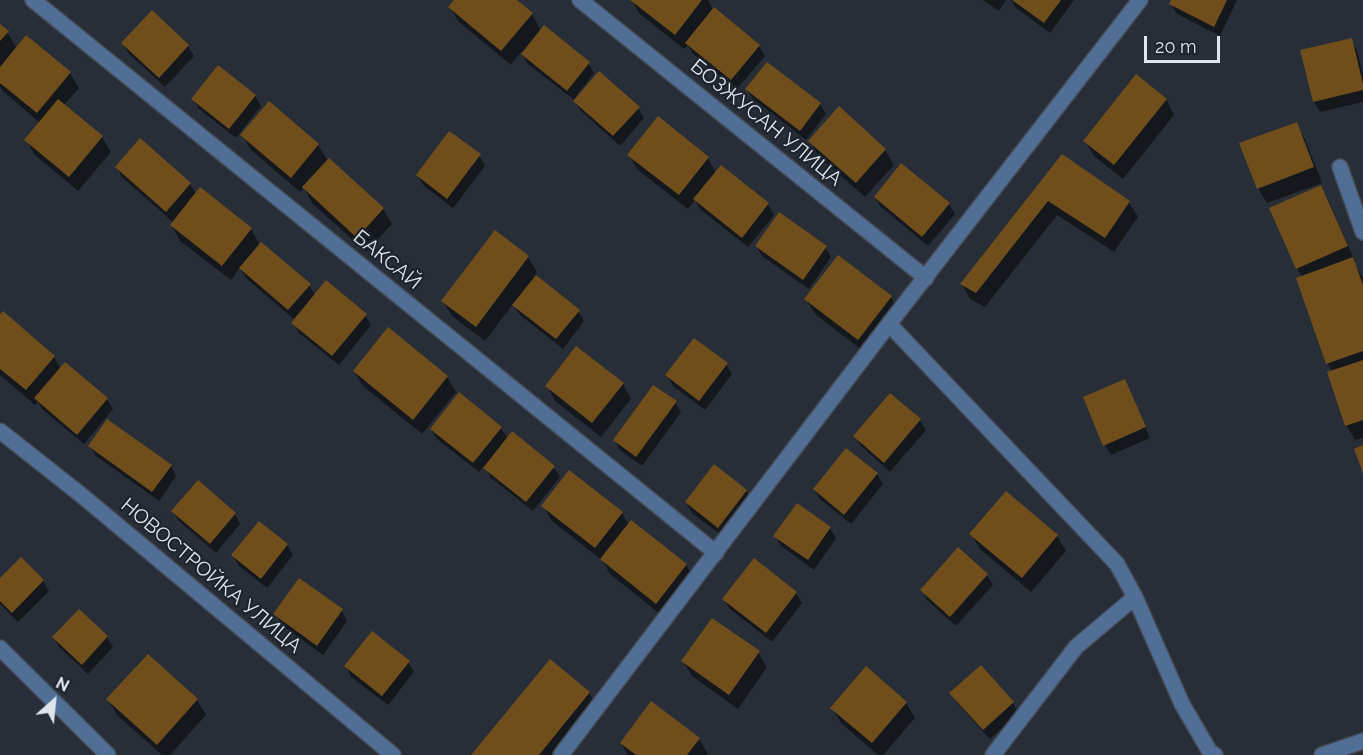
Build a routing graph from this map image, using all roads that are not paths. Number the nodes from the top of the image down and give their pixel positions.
1 (33, 0) edge
2 (580, 0) edge
3 (1139, 1) edge
4 (1340, 167) dead end
5 (1363, 232) edge
6 (926, 278) junction
7 (889, 324) junction
8 (0, 431) edge
9 (716, 553) junction
10 (1135, 597) junction
11 (0, 648) edge
12 (1363, 741) edge
13 (108, 755) edge
14 (393, 755) edge
15 (561, 755) edge
16 (993, 755) edge
17 (1215, 755) edge
18 (1322, 755) edge

1 - 9 street, БАКСАЙ
2 - 6 street, БОЗЖУСАН УЛИЦА
3 - 6 street
4 - 5 street
6 - 7 street
7 - 9 street
7 - 10 street
8 - 14 street, НОВОСТРОЙКА УЛИЦА
9 - 15 street
10 - 16 street
10 - 17 street
11 - 13 street
12 - 18 street

